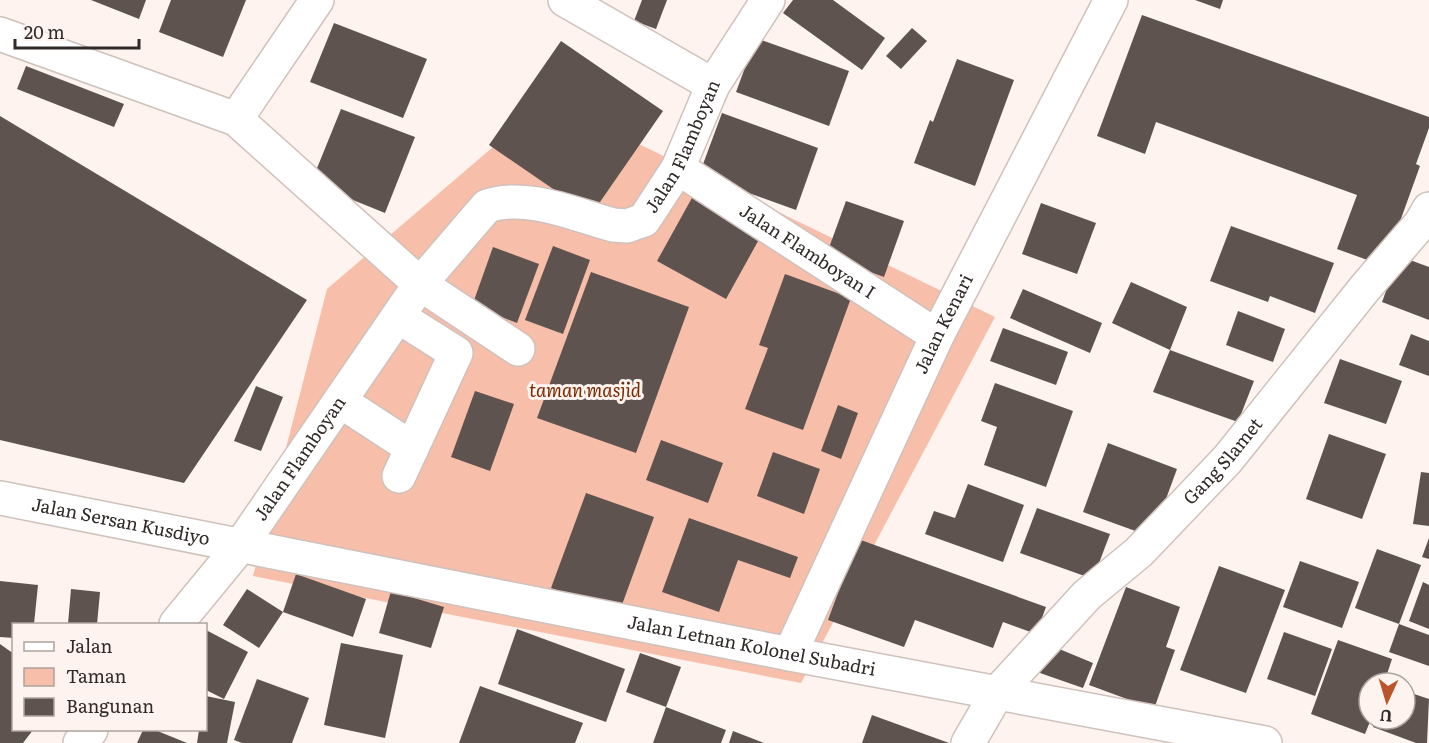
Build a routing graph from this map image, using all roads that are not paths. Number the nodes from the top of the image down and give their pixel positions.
1 (317, 0) edge
2 (565, 0) edge
3 (768, 0) edge
4 (1111, 0) edge
5 (0, 34) edge
6 (713, 85) junction
7 (236, 119) junction
8 (678, 168) junction
9 (1429, 209) edge
10 (420, 284) junction
11 (399, 317) junction
12 (937, 336) junction
13 (518, 349) dead end
14 (340, 401) junction
15 (0, 498) edge
16 (241, 545) junction
17 (177, 623) edge
18 (790, 654) junction
19 (997, 693) junction
20 (89, 731) edge
21 (80, 743) edge
22 (968, 743) edge
23 (1264, 743) edge

1 - 7 street
2 - 6 street
3 - 6 street, Jalan Flamboyan
4 - 12 street, Jalan Kenari
5 - 7 street
6 - 8 street, Jalan Flamboyan
7 - 10 street
8 - 10 street, Jalan Flamboyan
8 - 12 street, Jalan Flamboyan I
9 - 19 street, Gang Slamet
10 - 11 street, Jalan Flamboyan
10 - 13 street
11 - 14 street, Jalan Flamboyan
11 - 14 street
12 - 18 street, Jalan Kenari
14 - 16 street, Jalan Flamboyan
15 - 16 street, Jalan Sersan Kusdiyo
16 - 17 street, Jalan Flamboyan
16 - 18 street, Jalan Letnan Kolonel Subadri
18 - 19 street, Jalan Letnan Kolonel Subadri
19 - 22 street, Gang Slamet
19 - 23 street, Jalan Letnan Kolonel Subadri
20 - 21 street

